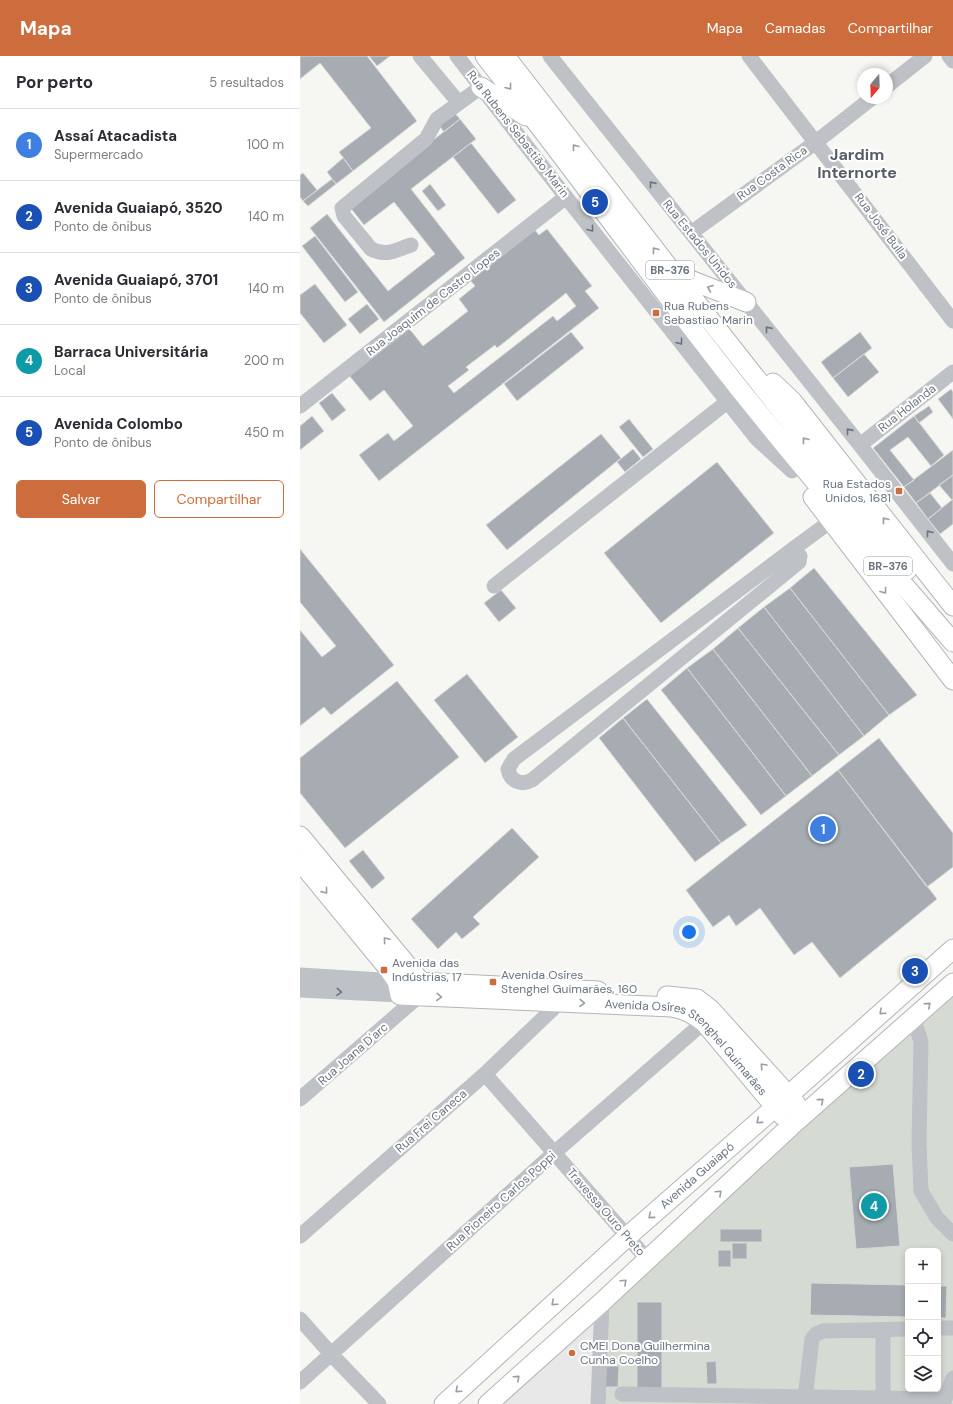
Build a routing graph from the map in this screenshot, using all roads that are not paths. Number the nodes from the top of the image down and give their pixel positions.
1 (420, 56) edge
2 (457, 56) edge
3 (485, 56) edge
4 (505, 56) edge
5 (550, 56) edge
6 (749, 56) edge
7 (925, 56) edge
8 (949, 56) edge
9 (953, 61) edge
10 (893, 81) edge
11 (481, 87) junction
12 (459, 103) junction
13 (864, 104) edge
14 (540, 126) junction
15 (816, 142) junction
16 (566, 197) junction
17 (691, 233) junction
18 (411, 245) dead end
19 (673, 273) junction
20 (746, 302) junction
21 (953, 321) edge
22 (726, 340) junction
23 (709, 351) junction
24 (953, 372) edge
25 (727, 402) junction
26 (300, 406) edge
27 (860, 445) junction
28 (792, 471) junction
29 (831, 521) junction
30 (793, 549) junction
31 (953, 564) edge
32 (494, 586) dead end
33 (953, 606) edge
34 (712, 610) junction
35 (723, 624) junction
36 (953, 628) edge
37 (953, 642) edge
38 (648, 659) junction
39 (661, 674) junction
40 (953, 680) edge
41 (603, 692) junction
42 (618, 710) junction
43 (300, 836) edge
44 (300, 861) edge
45 (953, 949) edge
46 (300, 975) edge
47 (953, 982) edge
48 (300, 990) edge
49 (408, 992) junction
50 (897, 998) junction
51 (559, 1002) junction
52 (913, 1019) junction
53 (704, 1022) junction
54 (485, 1074) junction
55 (300, 1099) edge
56 (782, 1101) junction
57 (798, 1121) junction
58 (554, 1153) junction
59 (953, 1234) edge
60 (300, 1236) edge
61 (628, 1236) junction
62 (648, 1260) junction
63 (602, 1302) junction
64 (300, 1319) edge
65 (941, 1328) edge
66 (953, 1328) edge
67 (905, 1329) edge
68 (883, 1330) junction
69 (331, 1354) junction
70 (953, 1378) edge
71 (300, 1382) edge
72 (622, 1394) dead end
73 (805, 1398) junction
74 (883, 1401) edge
75 (943, 1402) edge
76 (379, 1404) edge
77 (444, 1404) edge
78 (488, 1404) edge
79 (598, 1404) edge

1 - 12 street
2 - 11 street, Rua Rubens Sebastião Marin
3 -> 14 main road, BR-376
19 -> 4 main road, BR-376
17 -> 5 street, Rua Estados Unidos
6 - 15 street, Rua José Bulla
7 - 10 street
8 - 9 street
11 - 12 street
11 - 14 main road
11 - 16 street, Rua Rubens Sebastião Marin
12 - 18 street
13 - 15 street, Rua Costa Rica
14 - 23 main road, BR-376
15 - 17 street, Rua Costa Rica
15 - 21 street, Rua José Bulla
16 -> 25 street, Rua Rubens Sebastião Marin
16 - 26 street, Rua Joaquim de Castro Lopes
17 - 20 street, Rua Estados Unidos
20 -> 19 main road
19 - 22 main road, BR-376
27 -> 20 street, Rua Estados Unidos
33 -> 22 main road
36 -> 22 main road, BR-376
23 - 28 main road
23 - 37 main road, BR-376
24 - 27 street, Rua Holanda
25 - 28 street, Rua Rubens Sebastião Marin
25 - 32 street
31 -> 27 street, Rua Estados Unidos
28 - 29 main road
29 - 30 street
29 -> 40 main road
30 - 34 street
30 - 35 street
34 - 35 street
34 - 38 street
35 - 39 street
38 - 39 street
38 - 41 street
39 - 42 street
41 - 42 street
41 - 42 street
49 -> 43 main road
44 -> 49 main road
45 - 50 main road, Avenida Guaiapó
46 - 49 street, Avenida Osíres Stenghel Guimarães
52 -> 47 main road
48 -> 49 street, Avenida Osíres Stenghel Guimarães
49 -> 51 main road, Avenida Osíres Stenghel Guimarães
49 - 55 street, Rua Joana D'arc
56 -> 49 main road, Avenida Osíres Stenghel Guimarães
50 - 52 main road
50 -> 56 main road, Avenida Guaiapó
51 -> 53 main road, Avenida Osíres Stenghel Guimarães
51 - 54 street, Rua Frei Caneca
57 -> 52 main road
52 - 59 street
53 - 56 main road, Avenida Osíres Stenghel Guimarães
53 - 58 street, Rua Pioneiro Carlos Poppi
54 - 58 street, Travessa Ouro Preto
54 - 60 street, Rua Frei Caneca
56 - 57 main road, Avenida Osíres Stenghel Guimarães
56 -> 61 main road, Avenida Guaiapó
62 -> 57 main road
58 - 61 street, Travessa Ouro Preto
58 - 69 street, Rua Pioneiro Carlos Poppi
61 - 62 street, Travessa Ouro Preto
61 -> 77 main road, Avenida Guaiapó
63 -> 62 main road
78 -> 63 main road
63 - 79 street
64 - 69 street
65 - 66 street
67 - 68 street
68 - 73 street
68 - 74 street
69 - 71 street, Rua Pioneiro Carlos Poppi
69 - 76 street
70 - 75 street
72 - 73 street
73 - 74 street
74 - 75 street

